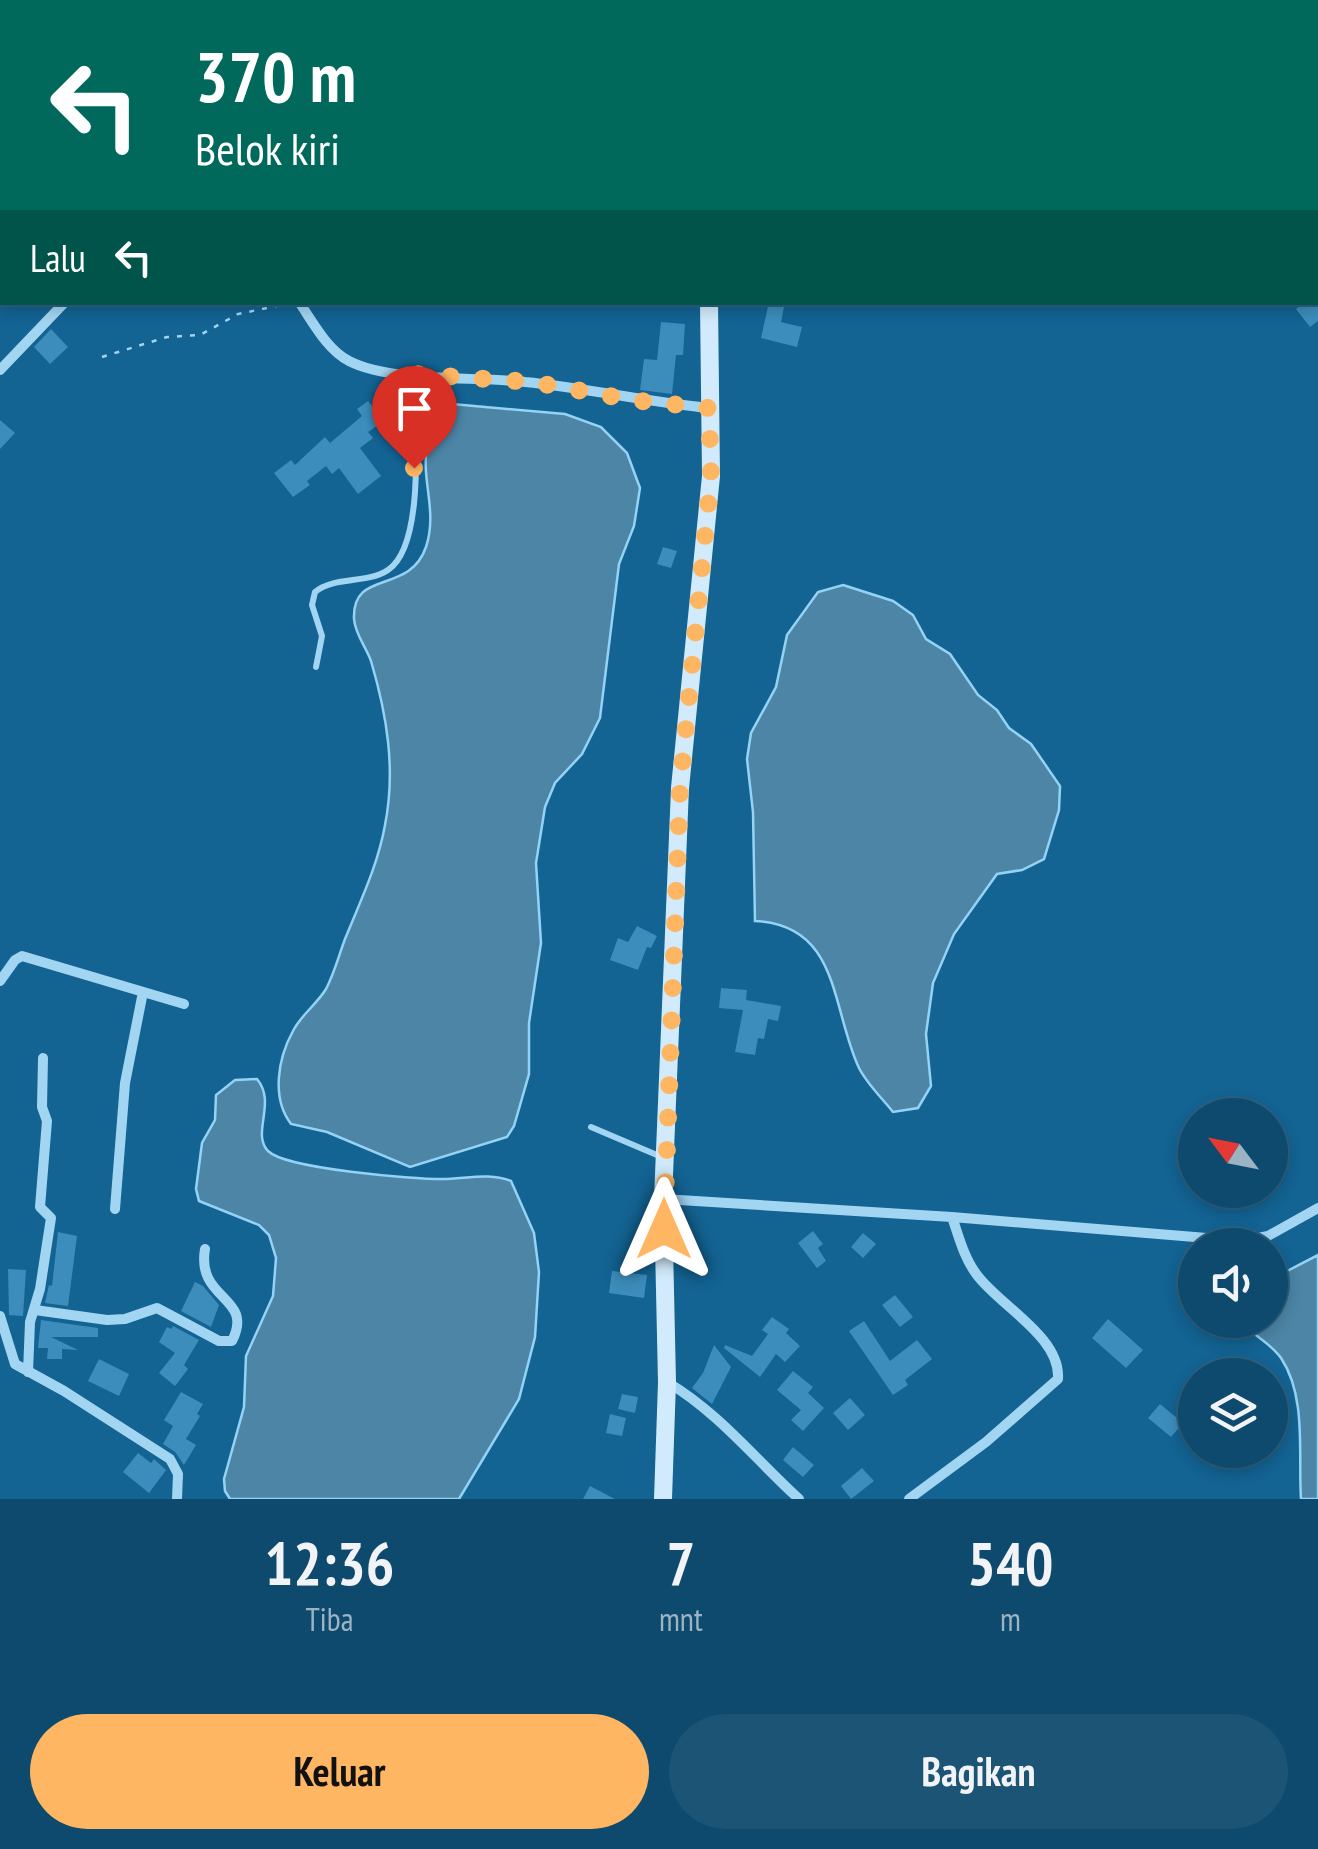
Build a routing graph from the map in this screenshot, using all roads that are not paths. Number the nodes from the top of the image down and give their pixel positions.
1 (62, 305) edge
2 (298, 305) edge
3 (708, 305) edge
4 (0, 370) edge
5 (415, 374) junction
6 (709, 408) junction
7 (316, 667) dead end
8 (0, 981) edge
9 (143, 992) junction
10 (184, 1004) dead end
11 (43, 1058) dead end
12 (591, 1126) dead end
13 (665, 1158) junction
14 (663, 1199) junction
15 (1318, 1208) edge
16 (115, 1209) dead end
17 (952, 1216) junction
18 (205, 1249) dead end
19 (35, 1310) junction
20 (0, 1316) edge
21 (28, 1372) junction
22 (667, 1382) junction
23 (177, 1499) edge
24 (663, 1499) edge
25 (799, 1499) edge
26 (909, 1499) edge

1 - 4 street
2 - 5 street
3 - 6 street
5 - 6 street
5 - 7 lane
6 - 13 street
8 - 9 street
9 - 10 street
9 - 16 street
11 - 19 street
12 - 13 lane
13 - 14 street
14 - 17 street
14 - 22 street
15 - 17 street
17 - 26 street
18 - 19 street
19 - 21 street
20 - 21 street
21 - 23 street
22 - 24 street
22 - 25 street

